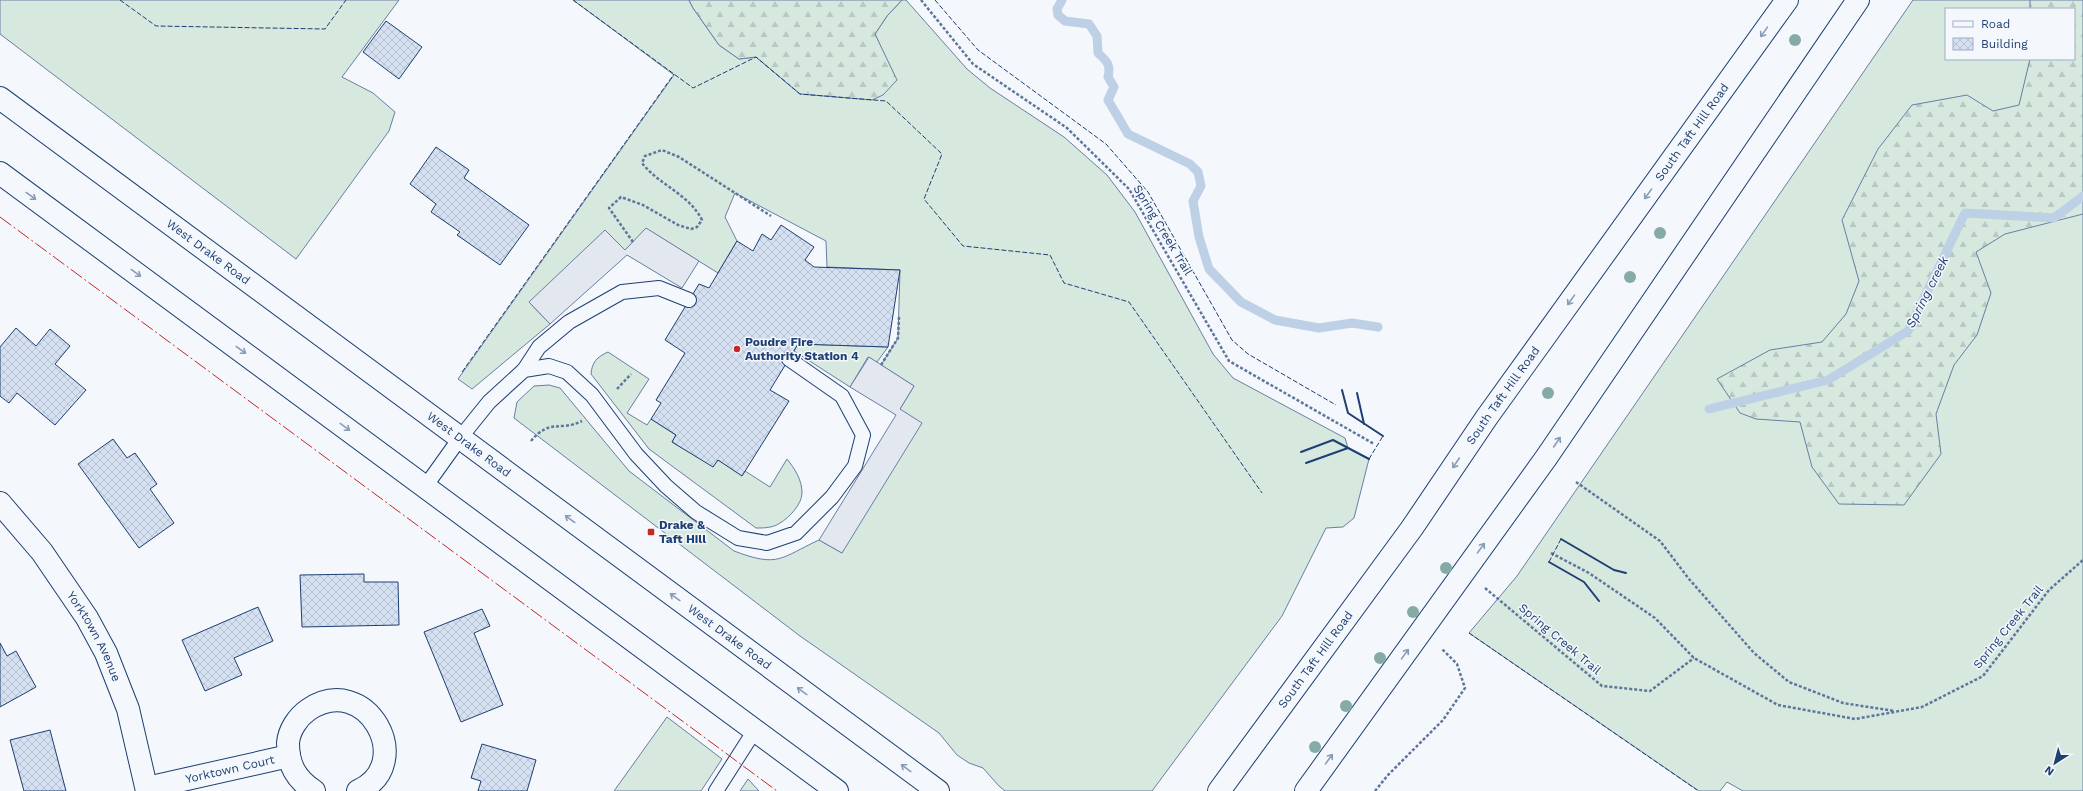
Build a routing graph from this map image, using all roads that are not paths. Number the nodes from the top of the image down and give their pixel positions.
1 (1787, 0) edge
2 (1858, 0) edge
3 (0, 98) edge
4 (0, 173) edge
5 (689, 300) dead end
6 (788, 359) dead end
7 (524, 370) junction
8 (460, 438) junction
9 (425, 487) junction
10 (0, 503) edge
11 (755, 730) junction
12 (288, 756) junction
13 (147, 789) edge
14 (314, 791) edge
15 (358, 791) edge
16 (716, 791) edge
17 (837, 791) edge
18 (938, 791) edge
19 (1219, 791) edge
20 (1306, 791) edge

1 -> 19 main road, South Taft Hill Road
20 -> 2 main road
3 - 8 main road, West Drake Road
4 -> 9 main road
5 - 7 lane
6 - 7 lane
7 - 8 lane
8 - 9 lane
18 -> 8 main road, West Drake Road
9 - 11 main road
10 - 13 main road, Yorktown Avenue
11 - 16 lane
11 - 17 main road
12 - 13 main road, Yorktown Court
12 - 14 main road, Yorktown Court
12 - 15 main road, Yorktown Court

